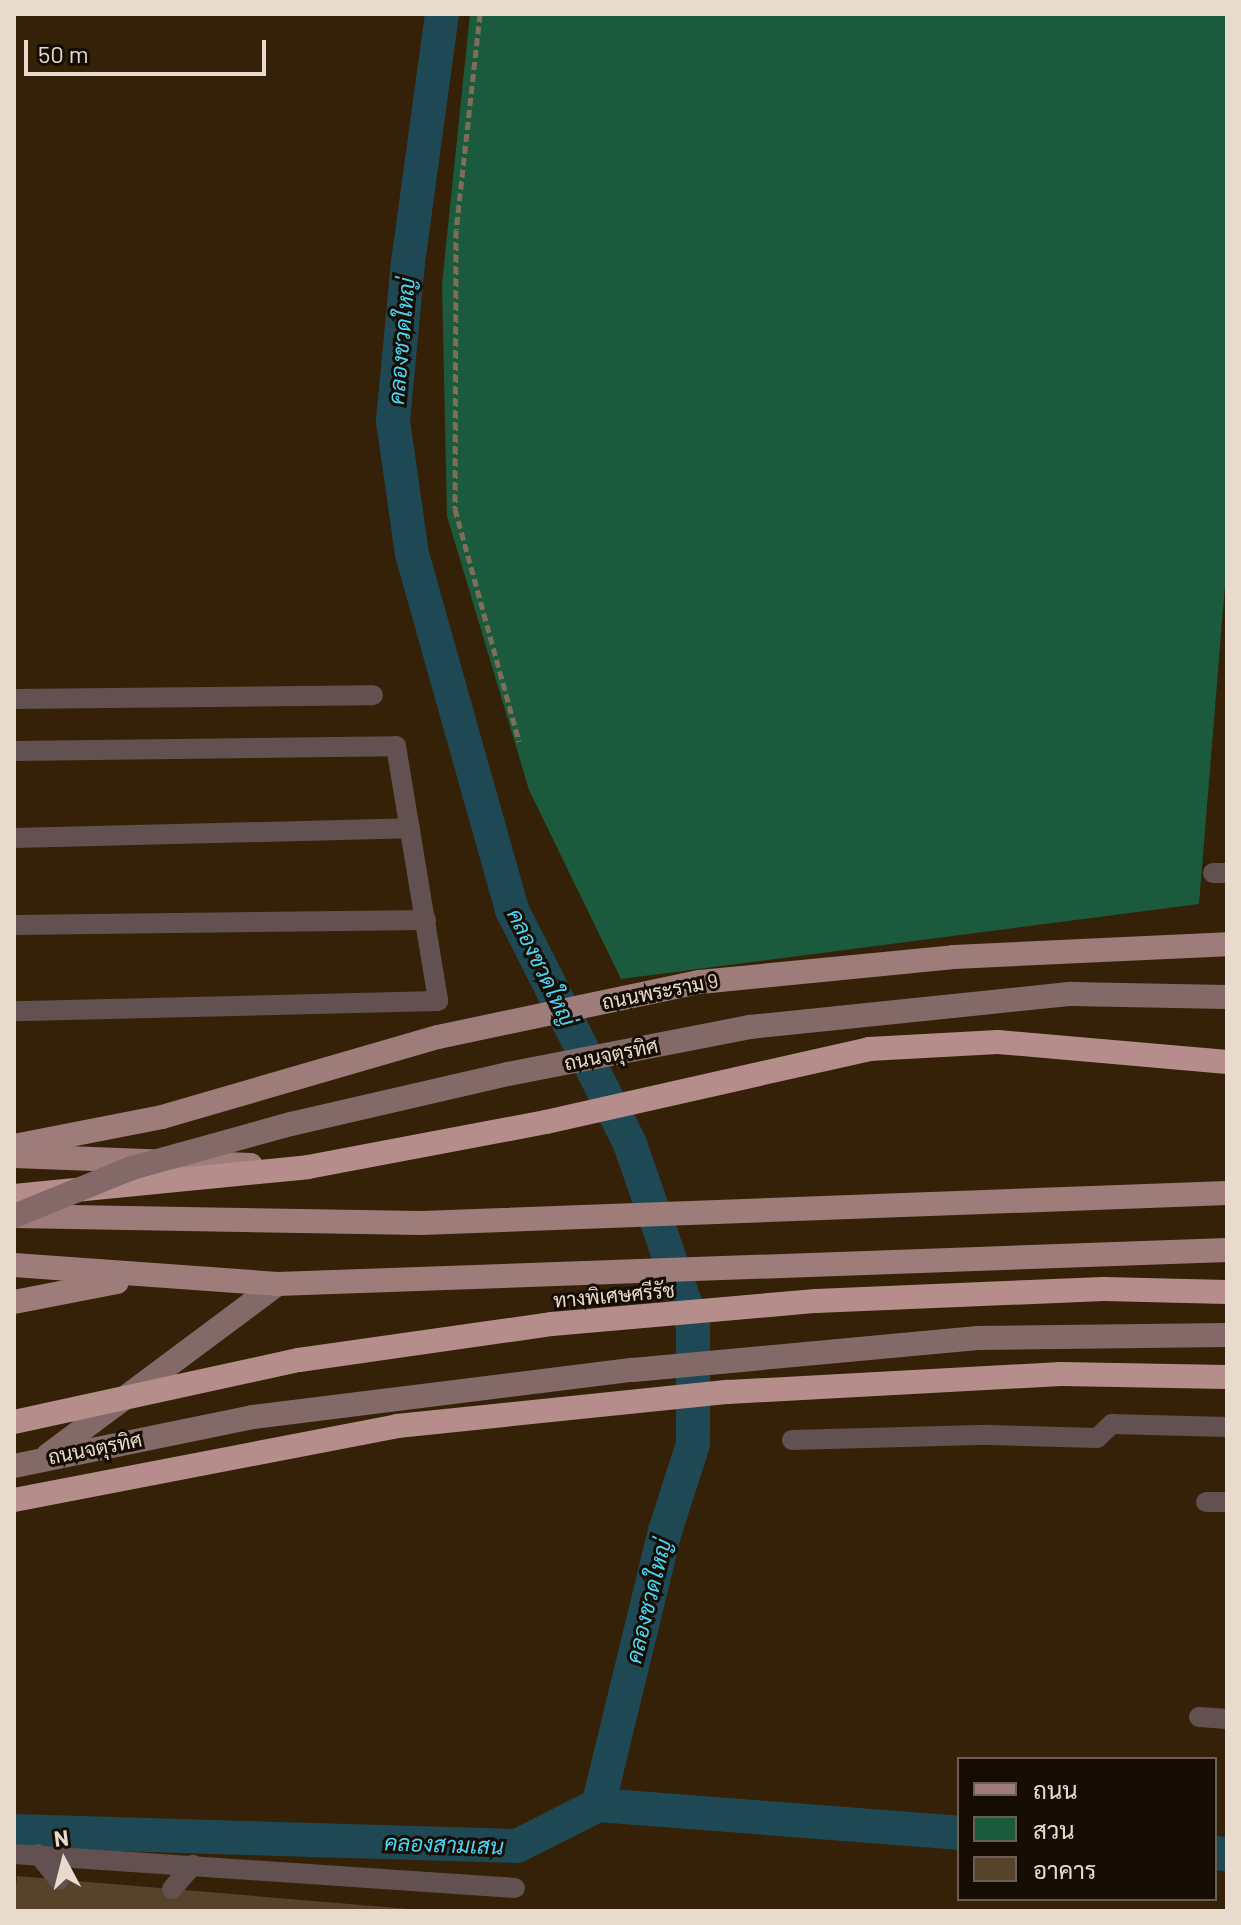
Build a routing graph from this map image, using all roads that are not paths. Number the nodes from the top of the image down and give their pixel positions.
1 (373, 695) dead end
2 (14, 699) edge
3 (14, 751) edge
4 (410, 828) junction
5 (14, 838) edge
6 (426, 920) junction
7 (14, 925) edge
8 (1227, 944) edge
9 (1227, 997) edge
10 (14, 1011) edge
11 (1227, 1062) edge
12 (14, 1146) edge
13 (14, 1156) edge
14 (308, 1167) junction
15 (1227, 1193) edge
16 (14, 1196) edge
17 (14, 1216) edge
18 (1227, 1250) edge
19 (14, 1265) edge
20 (150, 1276) junction
21 (277, 1284) junction
22 (1227, 1292) edge
23 (14, 1302) edge
24 (1227, 1335) edge
25 (1227, 1377) edge
26 (14, 1422) edge
27 (1227, 1427) edge
28 (792, 1440) dead end
29 (43, 1459) junction
30 (14, 1466) edge
31 (14, 1500) edge
32 (1206, 1502) dead end
33 (1227, 1502) edge
34 (1199, 1717) dead end
35 (1227, 1719) edge
36 (14, 1854) edge
37 (38, 1854) junction
38 (193, 1865) junction
39 (59, 1880) dead end
40 (515, 1888) dead end
41 (172, 1889) dead end

1 - 2 lane
3 - 4 lane
4 - 5 lane
4 - 6 lane
6 - 7 lane
6 - 10 lane
8 - 12 main road, ถนนพระราม 9
9 - 17 main road, ถนนจตุรทิศ, bridge
11 - 14 highway
13 - 14 main road
14 - 16 highway
15 - 17 main road
18 - 21 main road
19 - 20 main road
20 - 21 main road
20 - 23 main road
21 - 29 main road
22 - 26 highway, ทางพิเศษศรีรัช, bridge
24 - 29 main road, ถนนจตุรทิศ
25 - 31 highway
27 - 28 lane
29 - 30 main road, ถนนจตุรทิศ
32 - 33 lane
34 - 35 lane
36 - 37 lane
37 - 38 lane
37 - 39 lane
38 - 40 lane
38 - 41 lane

